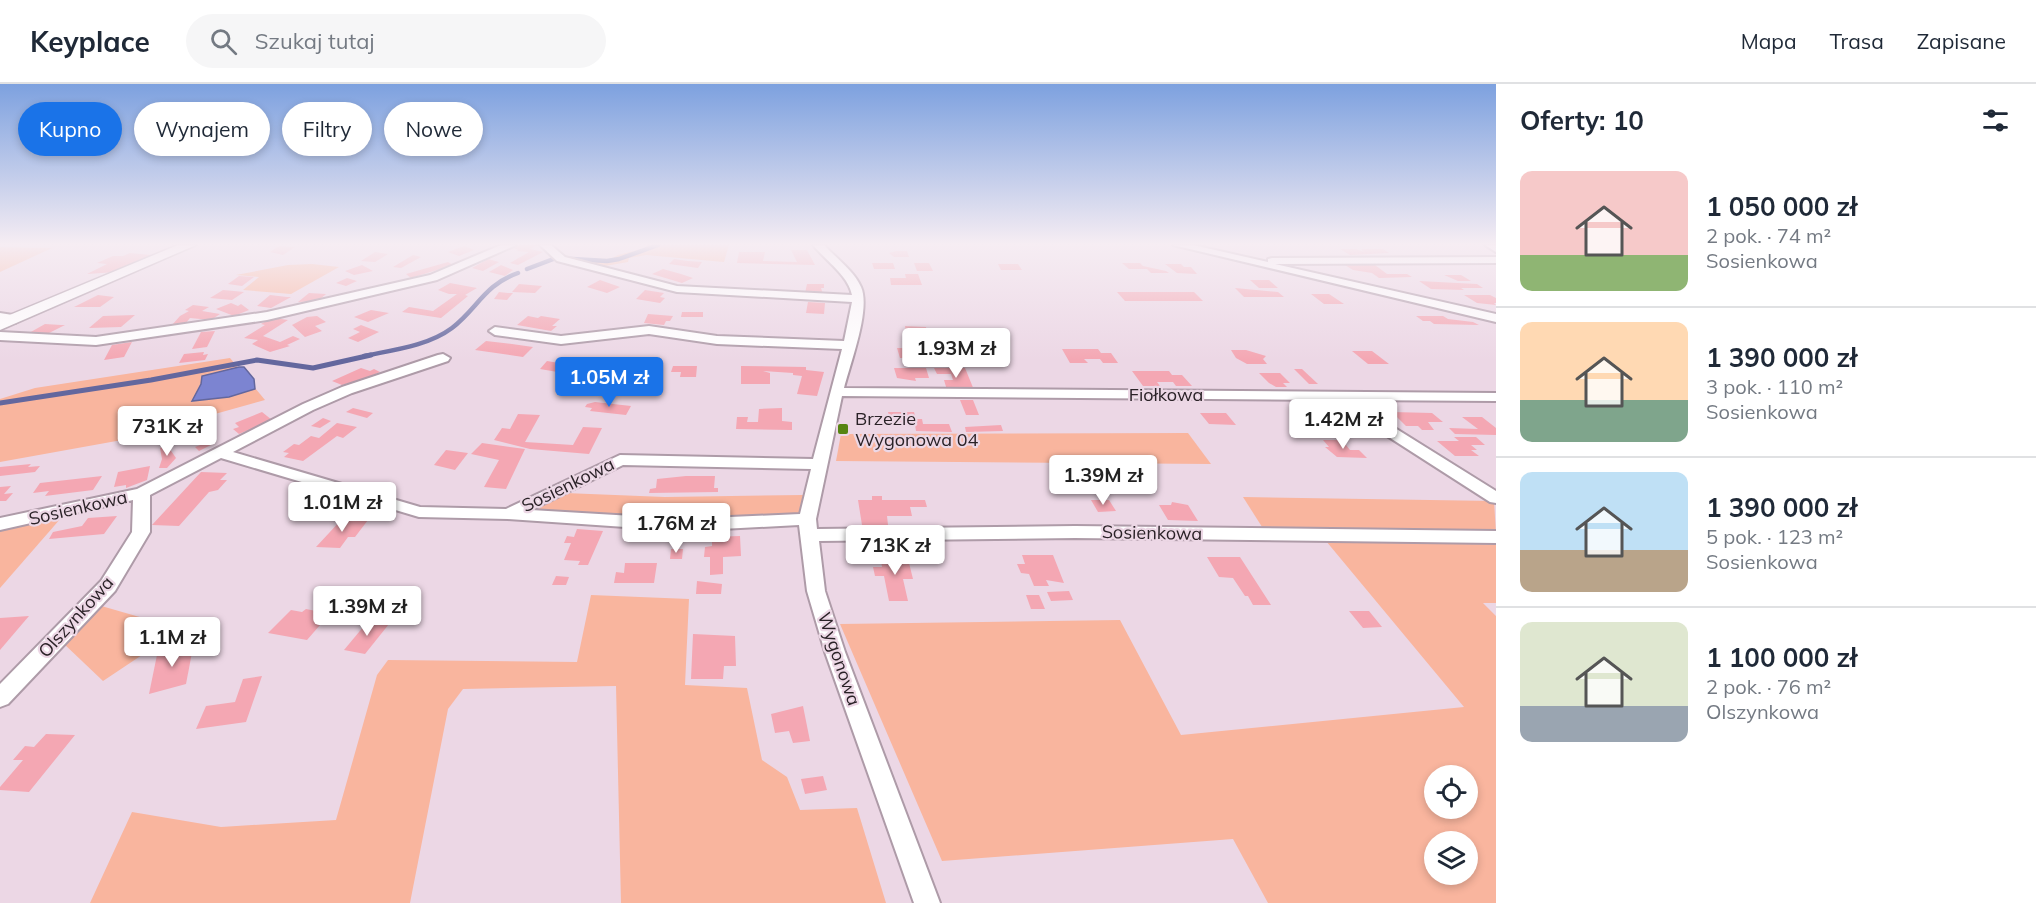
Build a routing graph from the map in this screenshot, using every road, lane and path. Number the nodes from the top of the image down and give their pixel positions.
1 (99, 283) edge
2 (410, 283) edge
3 (656, 283) edge
4 (853, 283) edge
5 (1342, 283) edge
6 (858, 299) junction
7 (0, 318) edge
8 (1496, 318) edge
9 (15, 319) junction
10 (0, 325) edge
11 (495, 331) dead end
12 (0, 336) edge
13 (849, 345) junction
14 (442, 358) dead end
15 (836, 392) junction
16 (1333, 396) junction
17 (1496, 397) edge
18 (219, 453) junction
19 (819, 464) junction
20 (142, 493) junction
21 (1496, 498) edge
22 (508, 514) junction
23 (0, 524) edge
24 (808, 527) junction
25 (1496, 537) edge
26 (0, 698) edge
27 (927, 903) edge

1 - 9 street
2 - 12 street
3 - 6 street
4 - 6 street
5 - 8 street
6 - 13 street, Wygonowa
7 - 9 street
9 - 10 street
11 - 13 street
13 - 15 street, Wygonowa
14 - 18 street, Sosienkowa
15 - 16 street, Fiołkowa
15 - 19 street, Wygonowa
16 - 17 street, Fiołkowa
16 - 21 street
18 - 20 street, Sosienkowa
18 - 22 street, Sosienkowa
19 - 22 street, Sosienkowa
19 - 24 street, Wygonowa
20 - 23 street, Sosienkowa
20 - 26 street, Olszynkowa
22 - 24 street, Sosienkowa
24 - 25 street, Sosienkowa
24 - 27 street, Wygonowa

